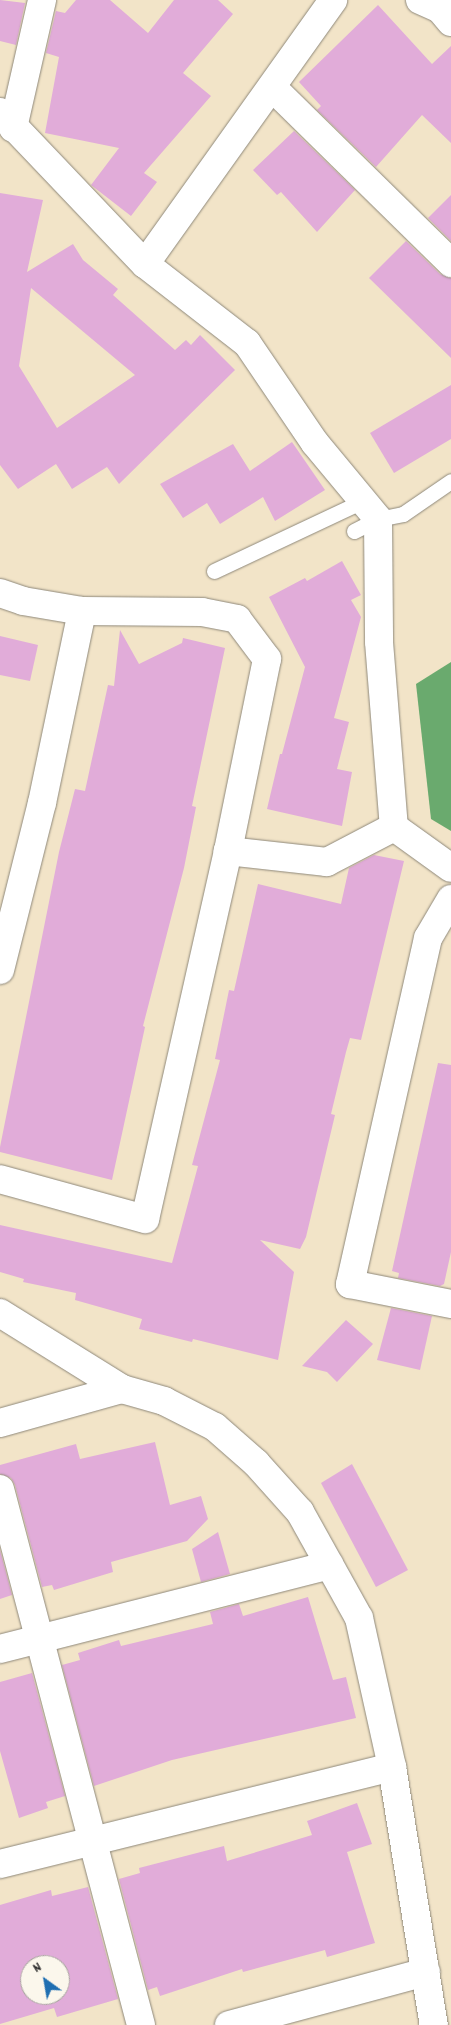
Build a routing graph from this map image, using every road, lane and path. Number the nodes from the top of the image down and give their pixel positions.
1 (42, 0) edge
2 (333, 0) edge
3 (273, 88) junction
4 (6, 120) edge
5 (451, 263) edge
6 (145, 264) junction
7 (451, 481) edge
8 (371, 510) junction
9 (354, 531) dead end
10 (214, 570) dead end
11 (0, 593) edge
12 (82, 611) junction
13 (394, 827) junction
14 (228, 851) junction
15 (451, 868) edge
16 (451, 899) edge
17 (0, 970) edge
18 (0, 1179) edge
19 (451, 1304) edge
20 (0, 1314) edge
21 (122, 1389) junction
22 (0, 1424) edge
23 (0, 1489) edge
24 (329, 1565) junction
25 (38, 1639) junction
26 (0, 1649) edge
27 (392, 1767) junction
28 (94, 1838) junction
29 (0, 1864) edge
30 (426, 1972) junction
31 (235, 2024) edge
32 (141, 2025) edge
33 (434, 2025) edge

1 - 4 street
2 - 3 street
3 - 5 street
3 - 6 street
4 - 6 street
6 - 8 street
7 - 8 lane
8 - 9 lane
8 - 10 lane
8 - 13 street
11 - 12 street
12 - 14 street
12 - 17 street
13 - 14 street
13 - 15 street
14 - 18 street
16 - 19 street
20 - 21 street
21 - 22 street
21 - 24 street
23 - 25 street
24 - 25 street
24 - 27 street
25 - 26 street
25 - 28 street
27 - 28 street
27 - 30 street
28 - 29 street
28 - 32 street
30 - 31 street
30 - 33 street

